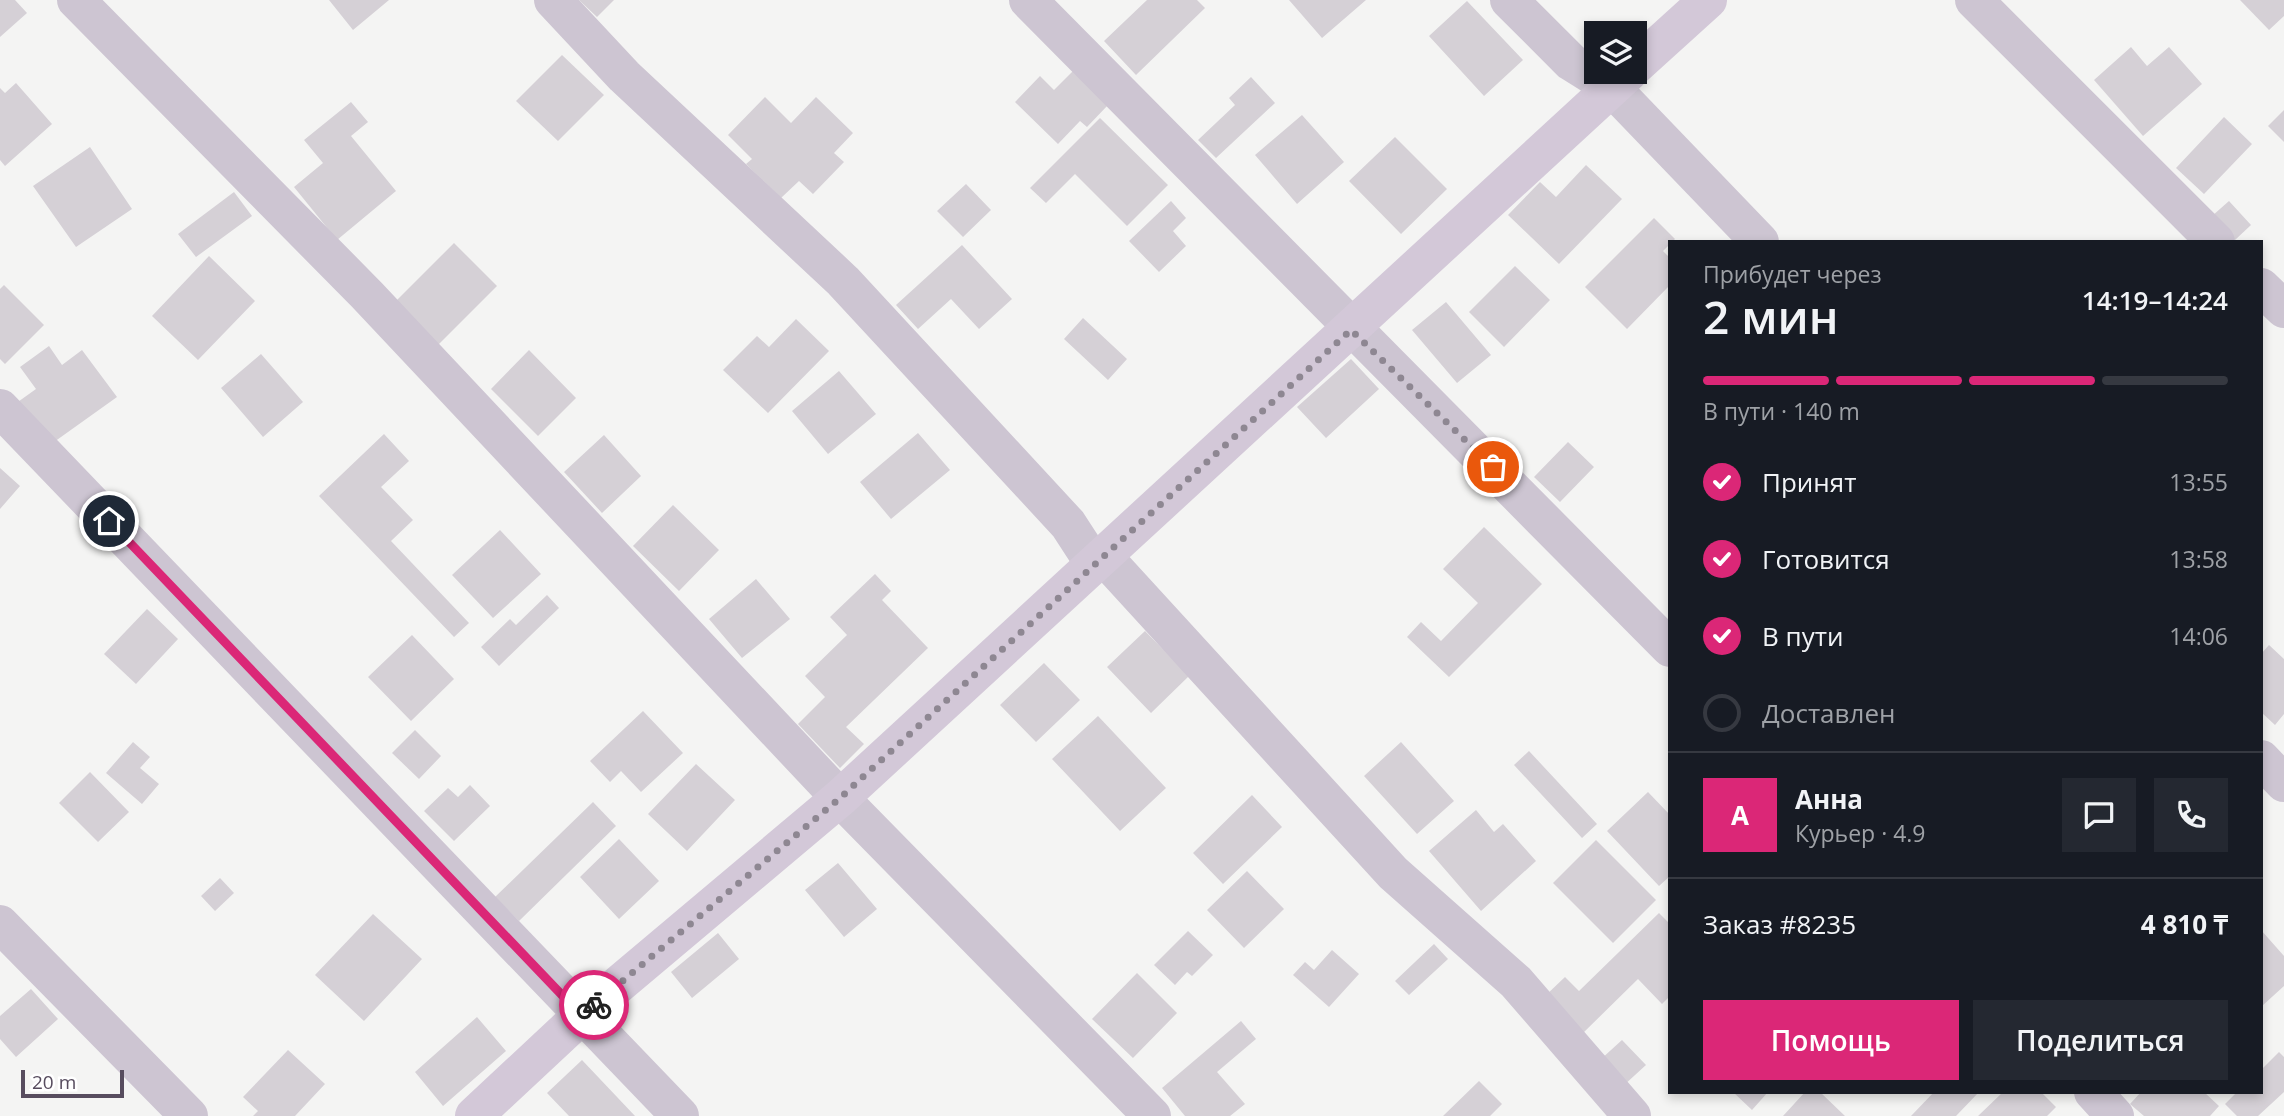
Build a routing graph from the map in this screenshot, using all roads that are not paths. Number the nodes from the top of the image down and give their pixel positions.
1 (76, 0) edge
2 (553, 0) edge
3 (1028, 0) edge
4 (1510, 0) edge
5 (1708, 0) edge
6 (1974, 0) edge
7 (1647, 55) edge
8 (1584, 65) edge
9 (1615, 84) edge
10 (1632, 84) edge
11 (1758, 240) edge
12 (2214, 240) edge
13 (1351, 330) junction
14 (0, 408) edge
15 (1098, 560) junction
16 (1668, 646) edge
17 (2263, 761) edge
18 (2284, 783) edge
19 (840, 798) junction
20 (0, 924) edge
21 (582, 1016) junction
22 (2095, 1094) edge
23 (188, 1116) edge
24 (474, 1116) edge
25 (680, 1116) edge
26 (1152, 1116) edge
27 (1632, 1116) edge
28 (2115, 1116) edge

1 - 19 street
2 - 15 street
3 - 13 street
4 - 8 street
5 - 7 street
6 - 12 street
9 - 13 street
10 - 11 street
13 - 15 street
13 - 16 street
14 - 21 street
15 - 19 street
15 - 27 street
17 - 18 street
19 - 21 street
19 - 26 street
20 - 23 street
21 - 24 street
21 - 25 street
22 - 28 street

